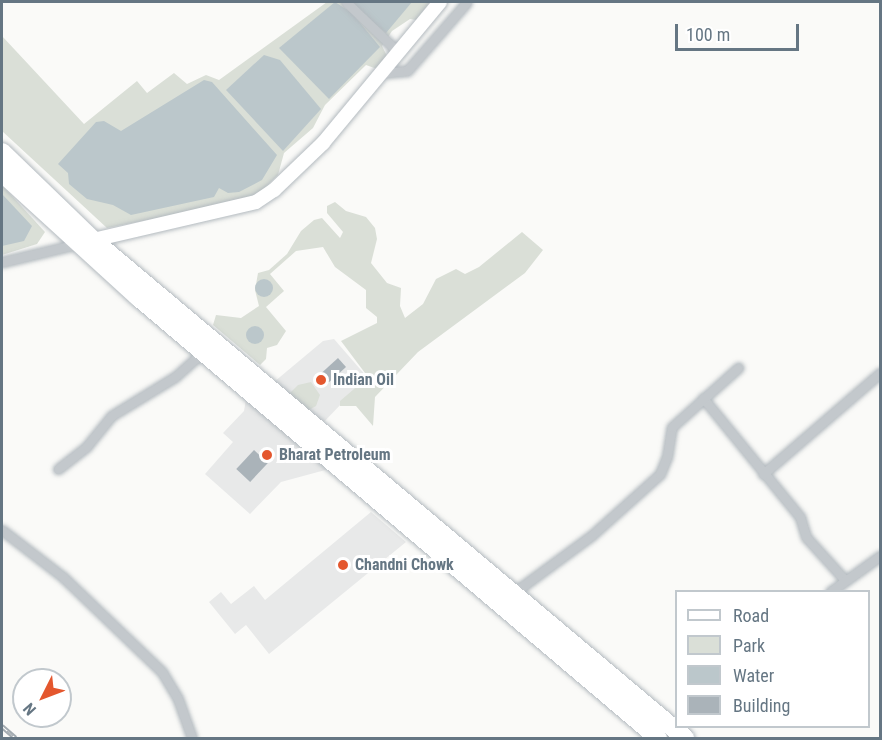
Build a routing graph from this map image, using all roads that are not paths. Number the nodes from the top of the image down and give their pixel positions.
1 (346, 2) edge
2 (440, 2) edge
3 (467, 2) edge
4 (399, 52) junction
5 (382, 73) junction
6 (2, 152) edge
7 (2, 173) edge
8 (85, 242) junction
9 (2, 262) edge
10 (203, 352) junction
11 (738, 368) dead end
12 (880, 373) edge
13 (703, 398) junction
14 (58, 470) dead end
15 (764, 474) junction
16 (2, 530) edge
17 (880, 556) edge
18 (844, 579) junction
19 (831, 590) edge
20 (511, 595) junction
21 (192, 738) edge
22 (658, 738) edge
23 (685, 738) edge

1 - 4 street
2 - 4 street
3 - 5 street
4 - 5 street
5 - 8 street
6 - 8 highway
7 - 8 highway
8 - 9 street
8 - 10 highway
8 - 20 highway
10 - 14 street
10 - 22 highway
11 - 13 street
12 - 15 street
13 - 15 street
13 - 20 street
15 - 18 street
16 - 21 street
17 - 18 street
18 - 19 street
20 - 23 highway

